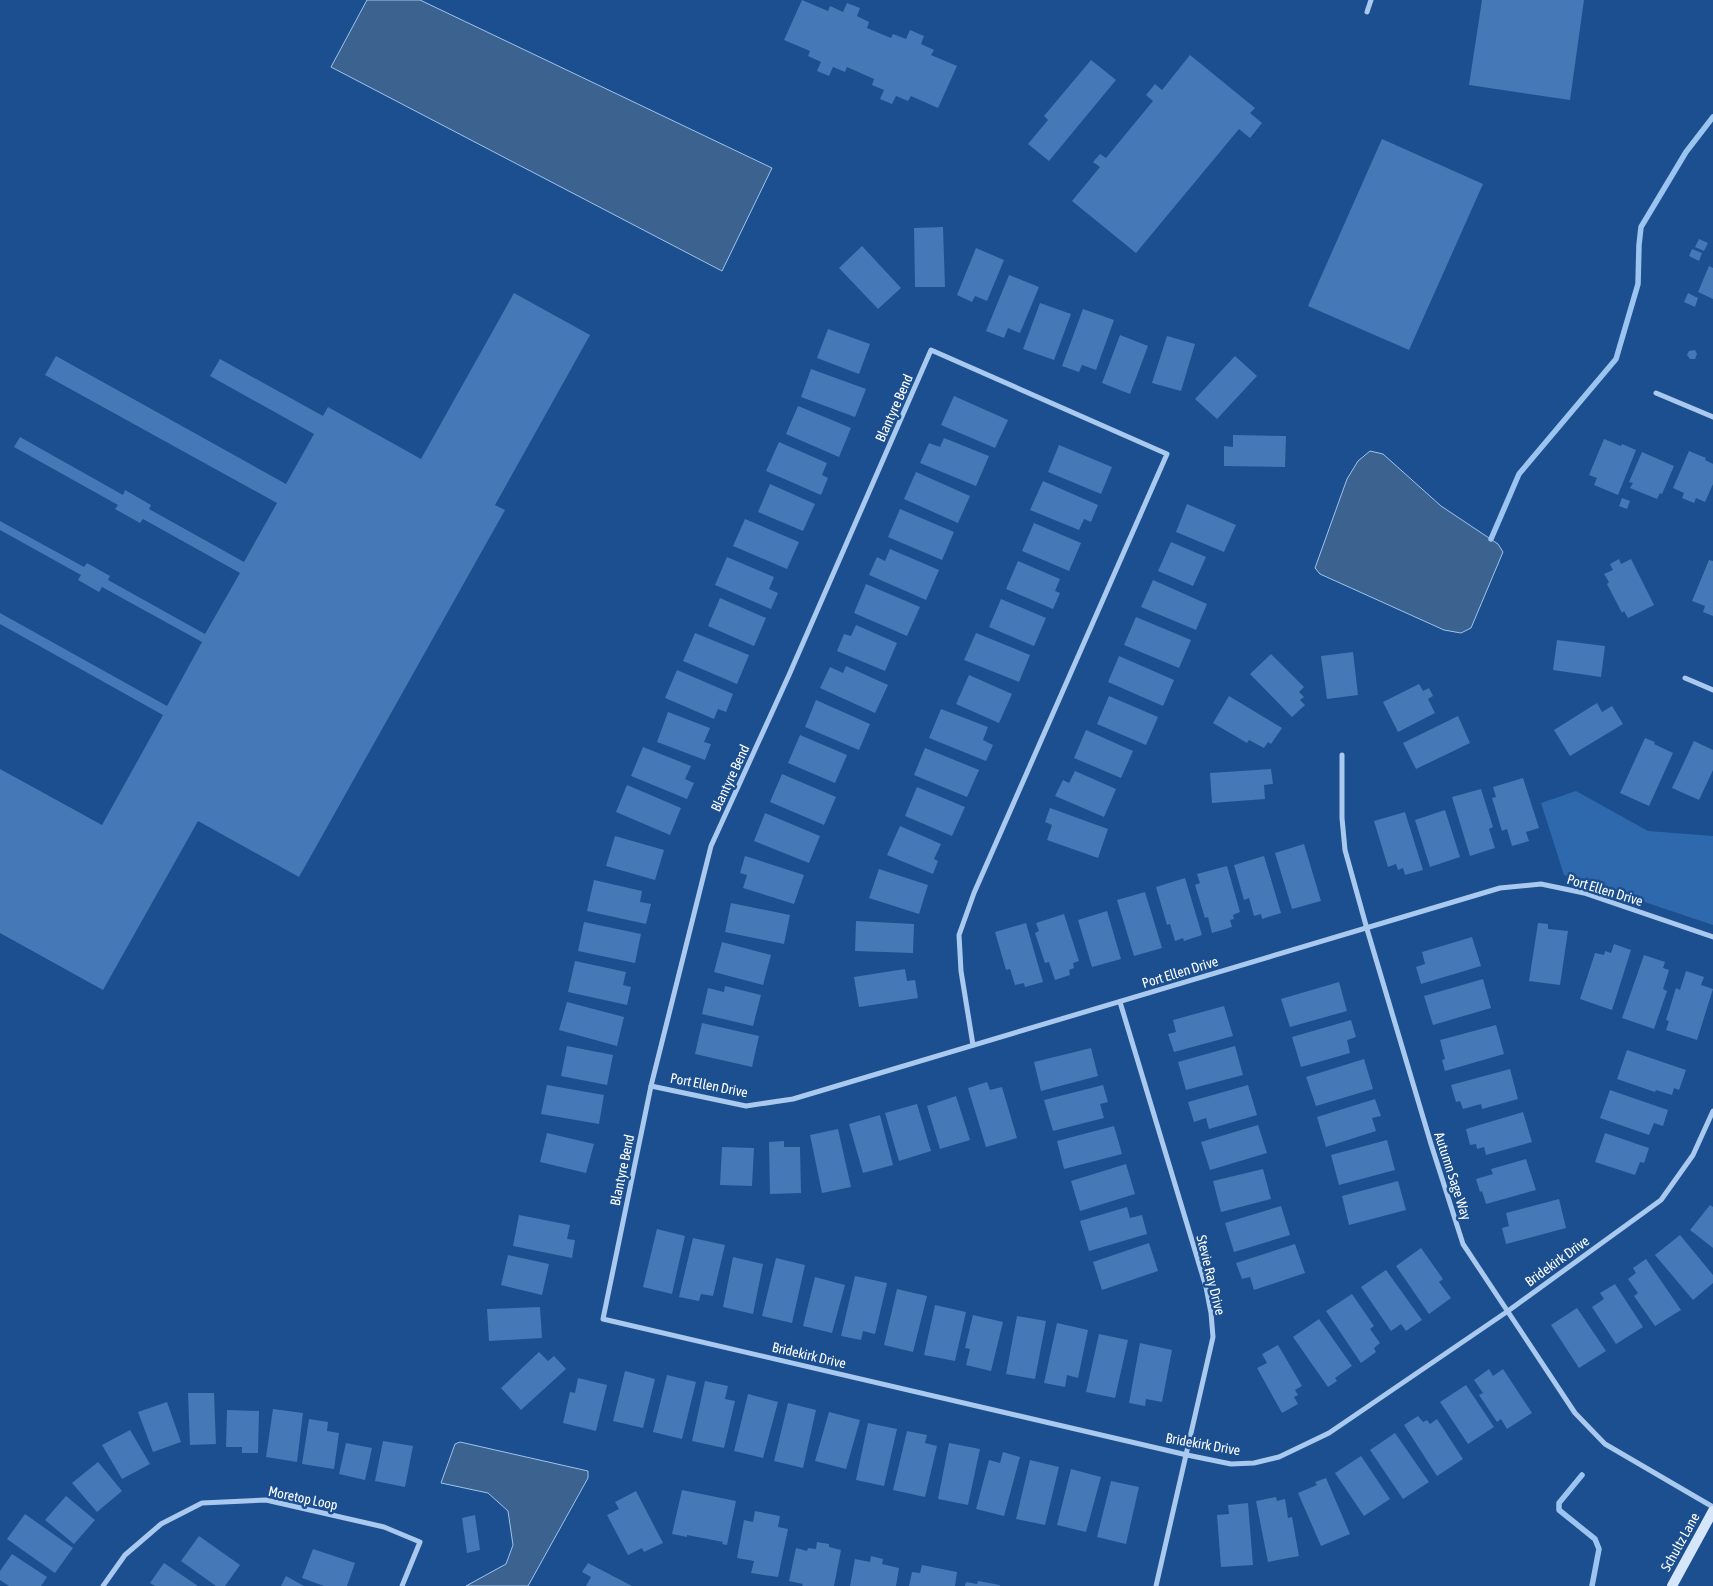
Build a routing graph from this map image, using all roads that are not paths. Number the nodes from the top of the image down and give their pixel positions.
1 (1372, 0) edge
2 (1367, 12) dead end
3 (1656, 393) dead end
4 (1713, 417) edge
5 (1685, 678) dead end
6 (1713, 690) edge
7 (1342, 755) dead end
8 (1367, 929) junction
9 (1713, 937) edge
10 (1120, 1002) junction
11 (973, 1045) junction
12 (651, 1086) junction
13 (1713, 1111) edge
14 (1508, 1310) junction
15 (603, 1319) joint
16 (1187, 1455) junction
17 (1713, 1507) edge
18 (1713, 1511) edge
19 (103, 1586) edge
20 (402, 1586) edge
21 (1156, 1586) edge
22 (1672, 1586) edge

1 - 2 street
3 - 4 street
5 - 6 street
7 - 8 street, Autumn Sage Way
8 - 9 street, Port Ellen Drive
8 - 10 street, Port Ellen Drive
8 - 14 street, Autumn Sage Way
10 - 11 street, Port Ellen Drive
10 - 16 street, Stevie Ray Drive
11 - 12 street, Port Ellen Drive
11 - 12 street, Blantyre Bend
12 - 15 street, Blantyre Bend
13 - 14 street, Bridekirk Drive
14 - 16 street, Bridekirk Drive
14 - 17 street, Autumn Sage Way
15 - 16 street, Bridekirk Drive
16 - 21 street, Stevie Ray Drive
18 - 22 street, Schultz Lane
19 - 20 street, Moretop Loop

